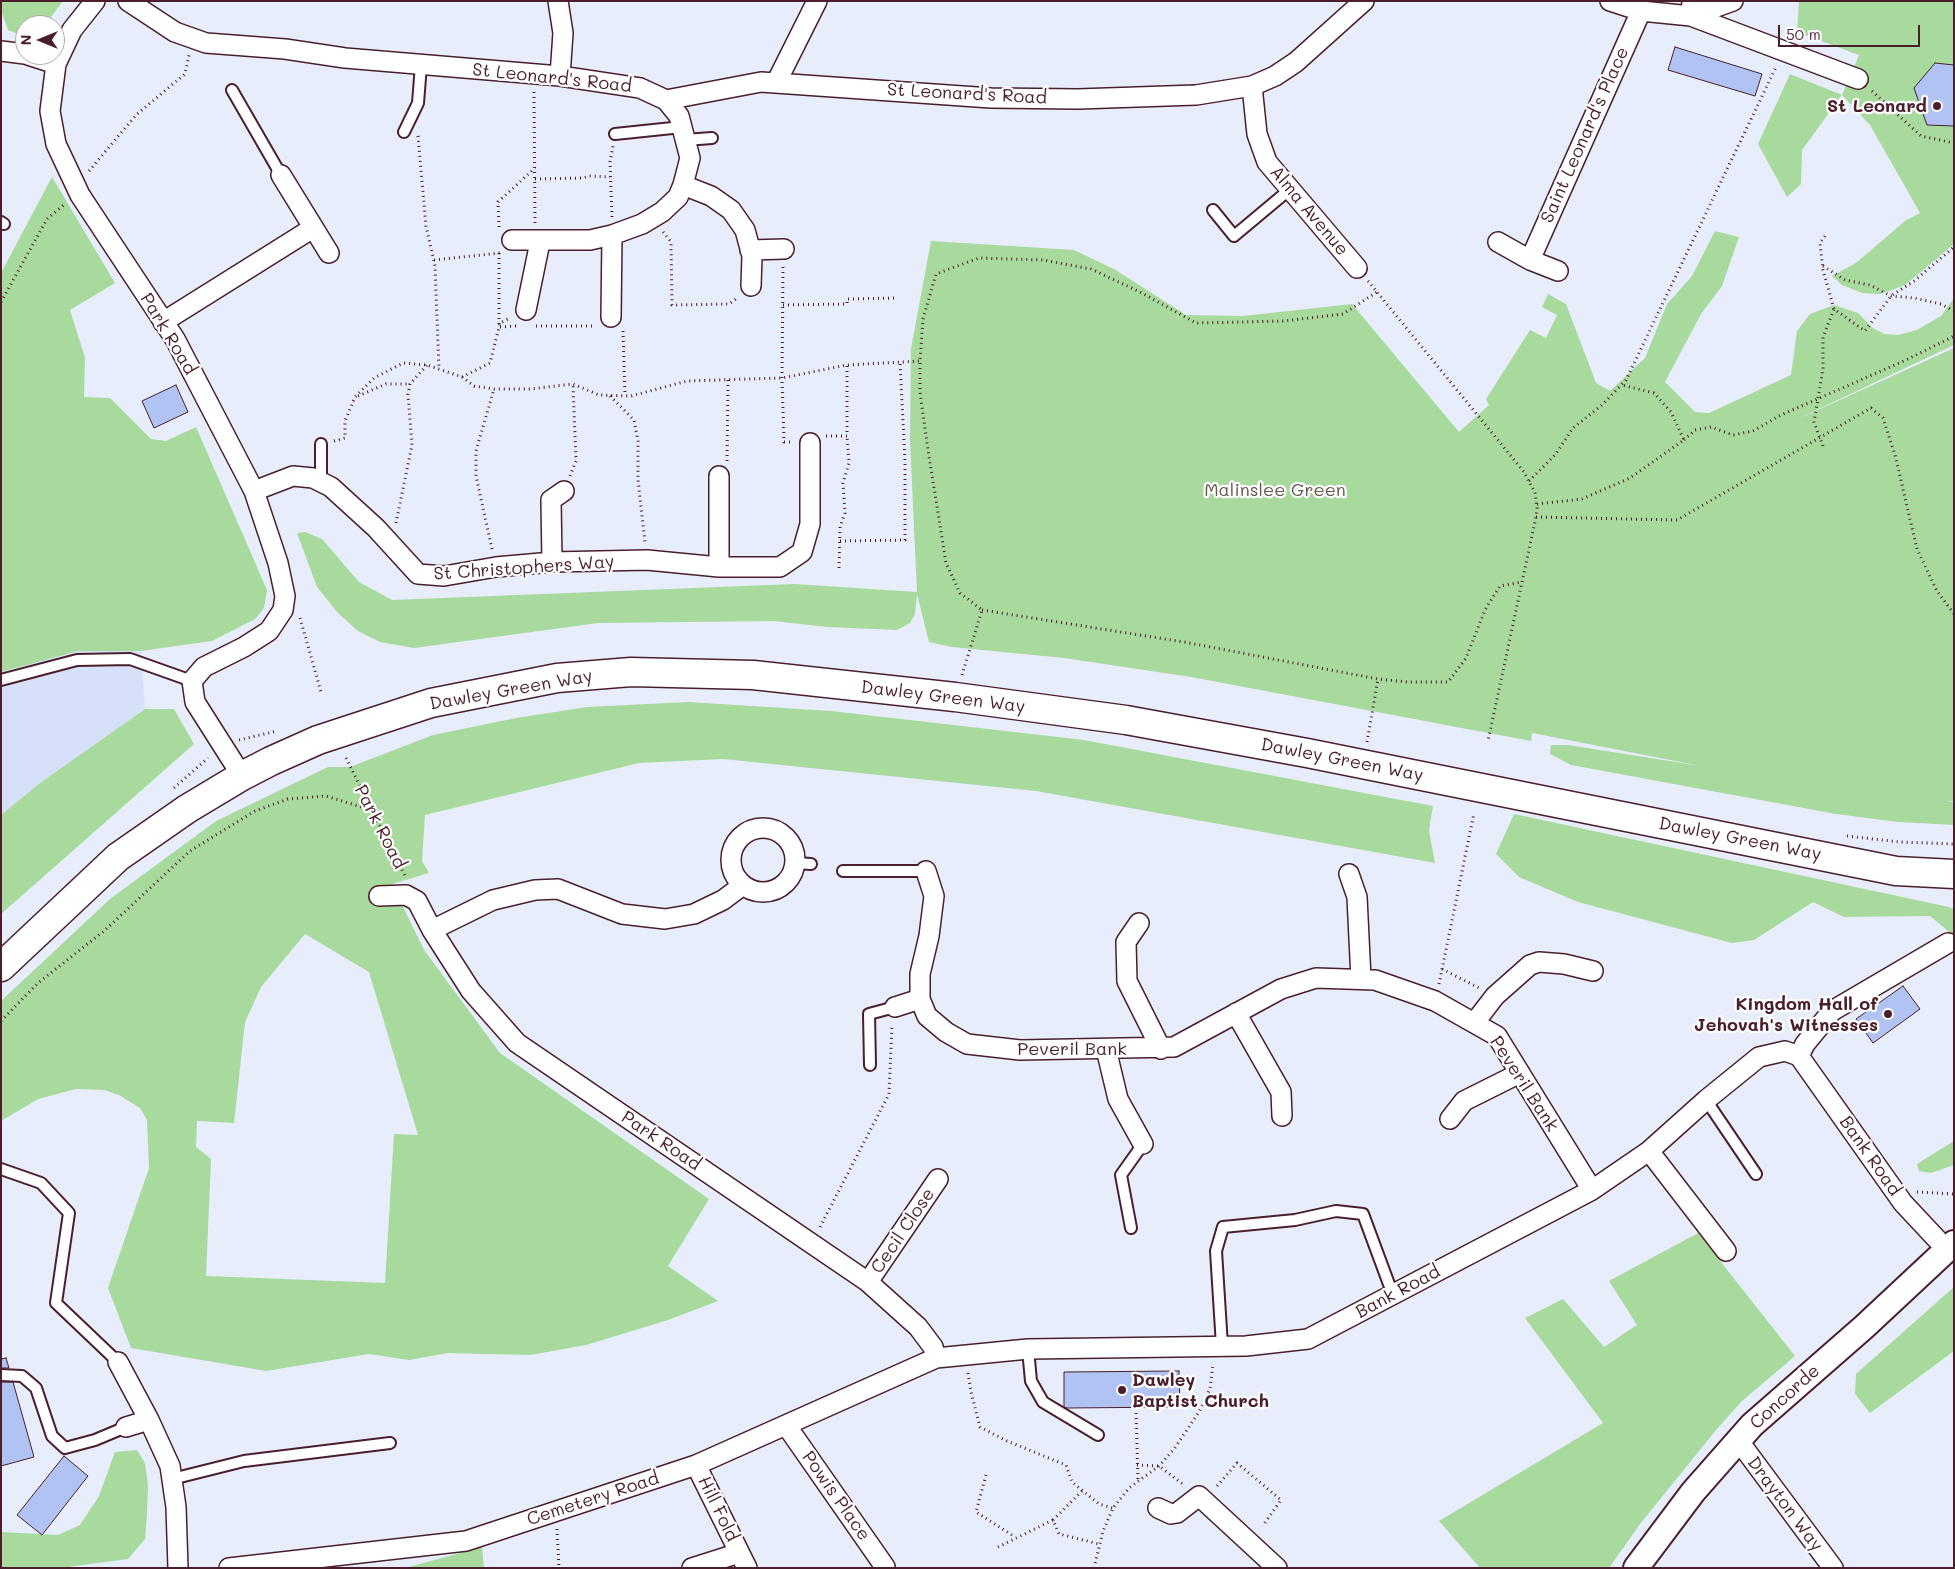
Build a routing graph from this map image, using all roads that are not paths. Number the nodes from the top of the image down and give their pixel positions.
1 (96, 1) edge
2 (128, 1) edge
3 (558, 1) edge
4 (817, 1) edge
5 (1364, 1) edge
6 (1610, 1) edge
7 (1733, 1) edge
8 (1691, 8) edge
9 (1641, 11) junction
10 (65, 45) edge
11 (1, 51) edge
12 (15, 53) edge
13 (56, 65) edge
14 (421, 65) junction
15 (560, 76) junction
16 (1858, 79) road end
17 (776, 83) junction
18 (1252, 86) junction
19 (232, 90) dead end
20 (666, 100) junction
21 (404, 132) dead end
22 (684, 133) junction
23 (615, 134) road end
24 (712, 138) dead end
25 (281, 175) joint
26 (683, 185) junction
27 (1289, 190) junction
28 (1213, 210) dead end
29 (313, 228) junction
30 (612, 235) junction
31 (537, 242) junction
32 (1498, 242) dead end
33 (502, 244) road end
34 (784, 249) road end
35 (750, 250) junction
36 (329, 253) dead end
37 (1530, 260) junction
38 (1357, 268) road end
39 (1558, 271) dead end
40 (751, 286) road end
41 (611, 317) road end
42 (525, 321) road end
43 (164, 322) junction
44 (810, 443) road end
45 (321, 444) road end
46 (719, 476) road end
47 (321, 482) junction
48 (254, 491) junction
49 (564, 491) road end
50 (552, 562) junction
51 (719, 568) junction
52 (1, 680) edge
53 (192, 681) junction
54 (242, 776) junction
55 (843, 871) dead end
56 (926, 871) joint
57 (1348, 874) dead end
58 (1954, 874) edge
59 (743, 885) junction
60 (378, 896) dead end
61 (1139, 922) dead end
62 (432, 930) junction
63 (1948, 943) dead end
64 (1, 967) edge
65 (1593, 971) dead end
66 (1361, 979) junction
67 (920, 1000) junction
68 (895, 1007) joint
69 (1236, 1013) junction
70 (1475, 1022) junction
71 (1106, 1049) junction
72 (1161, 1049) junction
73 (1799, 1056) junction
74 (870, 1065) dead end
75 (1520, 1073) junction
76 (1706, 1100) junction
77 (1282, 1116) dead end
78 (1450, 1119) dead end
79 (1143, 1144) joint
80 (1649, 1151) junction
81 (1, 1169) edge
82 (1756, 1174) dead end
83 (938, 1179) dead end
84 (1592, 1190) junction
85 (1131, 1228) dead end
86 (1950, 1246) edge
87 (1726, 1251) dead end
88 (868, 1282) junction
89 (1393, 1295) junction
90 (1218, 1346) junction
91 (1028, 1349) junction
92 (936, 1358) junction
93 (118, 1362) joint
94 (1, 1376) edge
95 (150, 1420) junction
96 (786, 1425) junction
97 (126, 1427) joint
98 (1098, 1435) dead end
99 (1738, 1440) junction
100 (390, 1444) dead end
101 (696, 1465) junction
102 (172, 1480) junction
103 (1158, 1508) dead end
104 (743, 1560) edge
105 (885, 1567) edge
106 (1831, 1567) edge
107 (178, 1568) edge
108 (229, 1568) edge
109 (692, 1568) edge
110 (1277, 1568) edge
111 (1636, 1568) edge

1 - 10 street, Park Road
2 - 14 street, St Leonard's Road
3 - 15 street
4 - 17 street
5 - 18 street
6 - 9 street
7 - 8 street
8 - 9 street
8 - 16 street
9 - 37 street, Saint Leonard's Place
11 - 12 street
13 - 43 street, Park Road
14 - 15 street, St Leonard's Road
14 - 21 lane
15 - 20 street, St Leonard's Road
17 - 18 street, St Leonard's Road
17 - 20 street, St Leonard's Road
18 - 27 street, Alma Avenue
19 - 25 lane
20 - 22 street
22 - 23 lane
22 - 24 lane
22 - 26 street
25 - 29 street
26 - 30 street
26 - 35 street
27 - 28 lane
27 - 38 street, Alma Avenue
29 - 36 street
29 - 43 street
30 - 31 street
30 - 41 street
31 - 33 street
31 - 42 street
32 - 37 street
34 - 35 street
35 - 40 street
37 - 39 street
43 - 48 street, Park Road
44 - 51 street, St Christophers Way
45 - 47 lane
46 - 51 street
47 - 48 street, St Christophers Way
47 - 50 street, St Christophers Way
48 - 53 street, Park Road
49 - 50 street
50 - 51 street, St Christophers Way
52 - 53 lane
53 - 54 street
54 - 58 main road, Dawley Green Way
54 - 64 main road, Dawley Green Way
55 - 56 lane
56 - 67 street
57 - 66 street
59 - 59 street
59 - 62 street
60 - 62 street, Park Road
61 - 72 street
62 - 88 street, Park Road
63 - 73 street
65 - 70 street
66 - 69 street, Peveril Bank
66 - 70 street, Peveril Bank
67 - 68 street
67 - 71 street, Peveril Bank
68 - 74 lane
69 - 72 street, Peveril Bank
69 - 77 street
70 - 75 street, Peveril Bank
71 - 72 street, Peveril Bank
71 - 79 street
73 - 76 street, Bank Road
73 - 86 street, Bank Road
75 - 78 street
75 - 84 street, Peveril Bank
76 - 80 street, Bank Road
76 - 82 lane
79 - 85 lane
80 - 84 street, Bank Road
80 - 87 street
81 - 93 lane
83 - 88 street, Cecil Close
84 - 89 street, Bank Road
86 - 99 street, Concorde
88 - 92 street, Park Road
89 - 90 street, Bank Road
89 - 90 lane
90 - 91 street, Bank Road
91 - 92 street, Bank Road
91 - 98 lane
92 - 96 street, Cemetery Road
93 - 95 street
94 - 97 lane
95 - 97 street
95 - 102 street
96 - 101 street, Cemetery Road
96 - 105 street, Powis Place
99 - 106 street, Drayton Way
99 - 111 street, Concorde
100 - 102 lane
101 - 104 street, Hill Fold
101 - 108 street, Cemetery Road
102 - 107 street
103 - 110 street
104 - 109 street, Hill Fold

